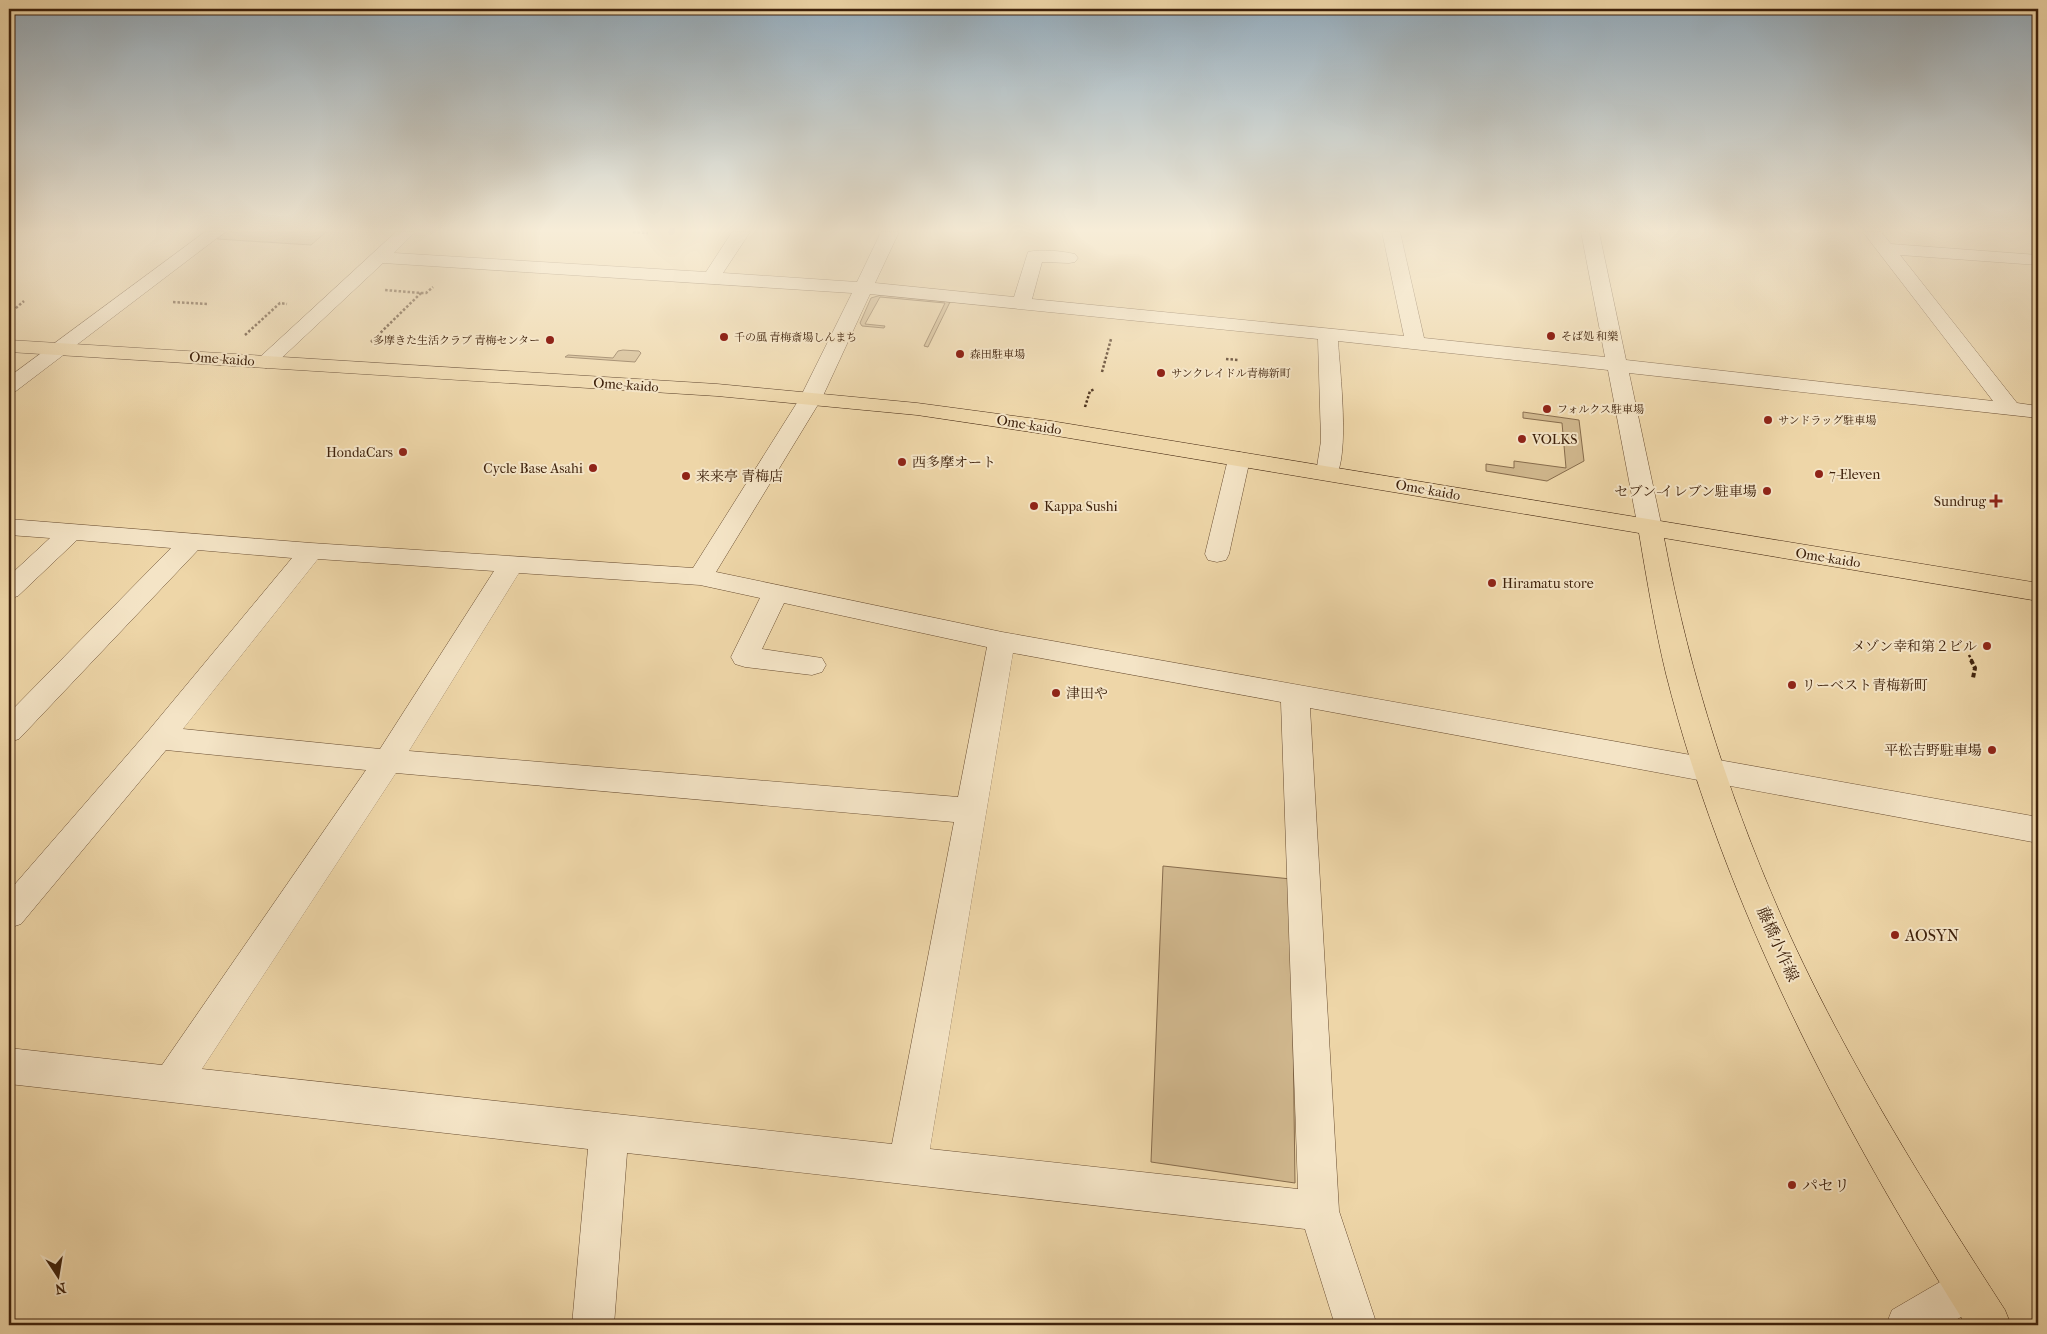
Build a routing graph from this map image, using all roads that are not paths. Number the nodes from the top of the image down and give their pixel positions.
1 (132, 294) edge
2 (339, 294) edge
3 (862, 294) edge
4 (930, 294) edge
5 (1024, 294) edge
6 (1405, 294) edge
7 (1603, 294) edge
8 (1921, 294) edge
9 (1022, 303) junction
10 (1328, 334) junction
11 (1415, 342) junction
12 (9, 346) edge
13 (59, 349) junction
14 (266, 362) junction
15 (1618, 365) junction
16 (9, 387) edge
17 (811, 398) junction
18 (2010, 408) junction
19 (2038, 412) edge
20 (1238, 459) junction
21 (1327, 473) junction
22 (9, 527) edge
23 (1650, 528) junction
24 (71, 532) junction
25 (192, 541) junction
26 (311, 551) junction
27 (1217, 554) dead end
28 (511, 565) junction
29 (700, 577) junction
30 (9, 590) edge
31 (2038, 592) edge
32 (775, 594) junction
33 (1002, 641) junction
34 (812, 665) dead end
35 (1295, 693) junction
36 (9, 731) edge
37 (159, 738) junction
38 (388, 761) junction
39 (1711, 770) junction
40 (971, 811) junction
41 (2038, 830) edge
42 (9, 914) edge
43 (9, 1066) edge
44 (170, 1084) junction
45 (609, 1133) junction
46 (907, 1166) junction
47 (1319, 1211) junction
48 (1968, 1290) junction
49 (593, 1325) edge
50 (1356, 1325) edge
51 (1907, 1325) edge
52 (1990, 1325) edge

1 - 13 street
2 - 14 street
3 - 17 street
4 - 9 street
5 - 9 street
6 - 11 street
7 - 15 street
8 - 18 street
9 - 10 street
10 - 11 street
10 - 21 street
11 - 15 street
12 - 13 main road, Ome-kaido
13 - 14 main road, Ome-kaido
13 - 16 street
14 - 17 main road, Ome-kaido
15 - 18 street
15 - 23 street
17 - 20 main road, Ome-kaido
17 - 29 street
18 - 19 street
20 - 21 main road, Ome-kaido
20 - 27 street
21 - 23 main road, Ome-kaido
22 - 24 street
23 - 31 main road, Ome-kaido
23 - 39 main road, 藤橋小作線
24 - 25 street
24 - 30 street
25 - 26 street
25 - 36 street
26 - 28 street
26 - 37 street
28 - 29 street
28 - 38 street
29 - 32 street
32 - 33 street
32 - 34 street
33 - 35 street
33 - 40 street
35 - 39 street
35 - 47 street
37 - 38 street
37 - 42 street
38 - 40 street
38 - 44 street
39 - 41 street
39 - 48 main road, 藤橋小作線
40 - 46 street
43 - 44 street
44 - 45 street
45 - 46 street
45 - 49 street
46 - 47 street
47 - 50 street
48 - 51 street
48 - 52 main road, 藤橋小作線

